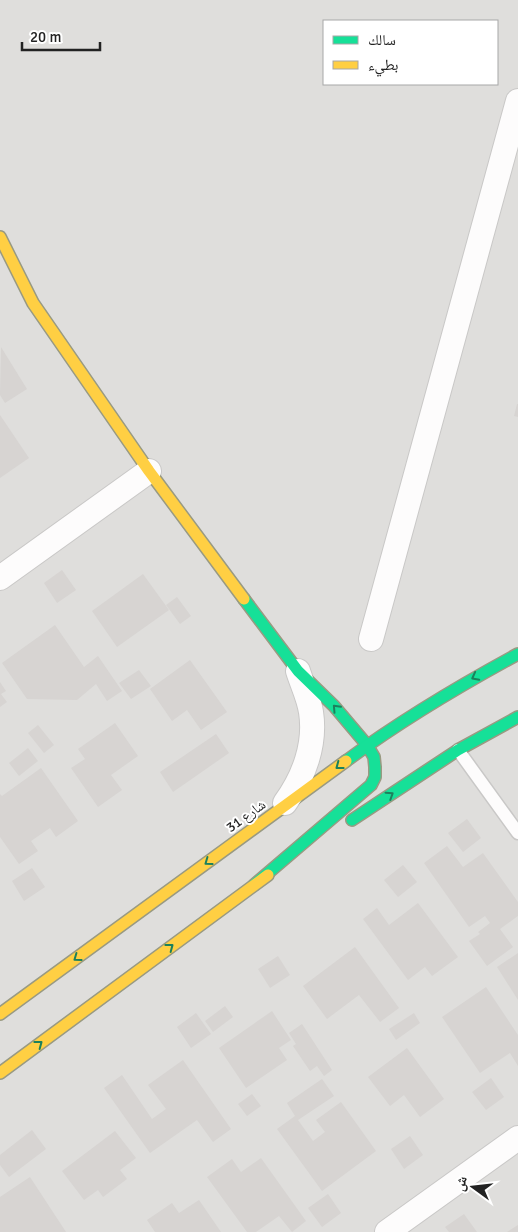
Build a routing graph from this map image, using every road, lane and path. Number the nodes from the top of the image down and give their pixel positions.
1 (518, 101) edge
2 (0, 237) edge
3 (148, 471) junction
4 (0, 578) edge
5 (371, 639) dead end
6 (518, 654) edge
7 (298, 671) junction
8 (518, 717) edge
9 (367, 745) junction
10 (458, 750) junction
11 (280, 810) junction
12 (518, 833) edge
13 (254, 884) junction
14 (0, 1014) edge
15 (0, 1073) edge
16 (518, 1138) edge
17 (387, 1232) edge

1 - 5 street
2 - 3 street
3 - 4 street
3 - 7 street
6 -> 9 street, شارع 31
9 -> 7 street
7 - 11 street
8 - 10 street
9 -> 11 street, شارع 31
9 - 13 street
10 - 12 lane
13 -> 10 street
11 -> 14 street, شارع 31
15 -> 13 street
16 - 17 street

